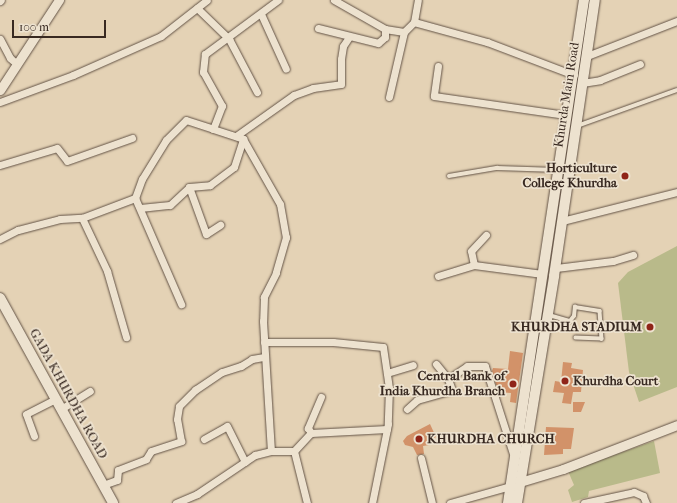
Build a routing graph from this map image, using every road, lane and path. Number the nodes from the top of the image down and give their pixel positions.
1 (59, 0) edge
2 (207, 0) edge
3 (278, 0) edge
4 (334, 0) edge
5 (418, 0) edge
6 (584, 0) edge
7 (595, 0) edge
8 (197, 8) junction
9 (261, 14) junction
10 (677, 21) edge
11 (414, 22) junction
12 (318, 28) dead end
13 (385, 30) junction
14 (404, 32) junction
15 (585, 32) junction
16 (349, 37) junction
17 (0, 39) edge
18 (229, 39) junction
19 (587, 56) junction
20 (17, 64) junction
21 (640, 64) dead end
22 (438, 66) dead end
23 (286, 69) dead end
24 (574, 75) junction
25 (582, 83) junction
26 (0, 90) edge
27 (677, 90) edge
28 (257, 92) dead end
29 (389, 97) dead end
30 (0, 102) edge
31 (566, 115) junction
32 (574, 127) junction
33 (213, 129) junction
34 (240, 137) junction
35 (132, 138) dead end
36 (0, 166) edge
37 (557, 170) junction
38 (568, 174) junction
39 (449, 176) dead end
40 (189, 187) junction
41 (677, 192) edge
42 (135, 198) junction
43 (140, 208) junction
44 (82, 218) junction
45 (562, 221) junction
46 (220, 225) dead end
47 (486, 235) dead end
48 (0, 238) edge
49 (633, 255) dead end
50 (474, 265) junction
51 (556, 268) junction
52 (542, 274) junction
53 (438, 276) dead end
54 (0, 298) edge
55 (182, 304) dead end
56 (548, 315) junction
57 (126, 337) dead end
58 (576, 338) dead end
59 (264, 342) junction
60 (263, 357) junction
61 (436, 364) dead end
62 (413, 365) dead end
63 (386, 373) junction
64 (448, 379) junction
65 (90, 391) dead end
66 (321, 397) dead end
67 (56, 399) junction
68 (61, 409) junction
69 (407, 409) dead end
70 (677, 425) edge
71 (387, 429) junction
72 (311, 433) junction
73 (34, 436) dead end
74 (204, 439) dead end
75 (271, 451) junction
76 (294, 451) junction
77 (421, 458) dead end
78 (514, 459) junction
79 (245, 462) junction
80 (515, 484) junction
81 (103, 485) junction
82 (113, 503) edge
83 (176, 503) edge
84 (307, 503) edge
85 (372, 503) edge
86 (432, 503) edge
87 (450, 503) edge
88 (508, 503) edge
89 (517, 503) edge
90 (584, 503) edge
91 (646, 503) edge

1 - 20 street
2 - 8 street
3 - 9 street
4 - 13 street
5 - 11 street
6 - 15 main road, Khurda Main Road
7 - 15 main road, Khurda Main Road
8 - 18 street
8 - 30 street
9 - 18 street
9 - 23 street
10 - 19 street
11 - 14 street
11 - 24 street
12 - 16 street
13 - 14 street
13 - 16 street
14 - 29 street
15 - 19 main road, Khurda Main Road
15 - 24 main road, Khurda Main Road
16 - 34 street
17 - 20 street
18 - 28 street
18 - 33 street
19 - 25 main road, Khurda Main Road
20 - 26 street
21 - 25 street
22 - 31 street
24 - 31 main road, Khurda Main Road
25 - 32 main road, Khurda Main Road
27 - 32 lane
31 - 37 main road, Khurda Main Road
32 - 38 main road, Khurda Main Road
33 - 34 street
33 - 42 street
34 - 40 street
34 - 59 street
35 - 36 street
37 - 38 main road
37 - 39 lane
37 - 52 main road, Khurda Main Road
38 - 45 main road, Khurda Main Road
40 - 43 street
40 - 46 street
41 - 45 street
42 - 43 street
42 - 44 street
43 - 55 street
44 - 48 street
44 - 57 street
45 - 51 main road, Khurda Main Road
47 - 50 street
49 - 51 street
50 - 52 street
50 - 53 street
51 - 56 main road, Khurda Main Road
52 - 78 main road, Khurda Main Road
54 - 67 main road, GADA KHURDHA ROAD
56 - 58 lane
56 - 80 main road, Khurda Main Road
59 - 60 street
59 - 63 street
60 - 75 street
60 - 81 street
61 - 64 street
62 - 63 street
63 - 71 street
64 - 69 street
64 - 78 street
65 - 68 street
66 - 72 street
67 - 68 main road, GADA KHURDHA ROAD
67 - 73 street
68 - 81 main road, GADA KHURDHA ROAD
70 - 80 street
71 - 72 street
71 - 85 street
72 - 76 street
74 - 79 street
75 - 76 street
75 - 79 street
76 - 84 street
77 - 86 street
78 - 80 main road, Khurda Main Road
79 - 83 street
80 - 87 street
80 - 88 main road
80 - 89 main road, Khurda Main Road
81 - 82 main road, GADA KHURDHA ROAD
90 - 91 street

